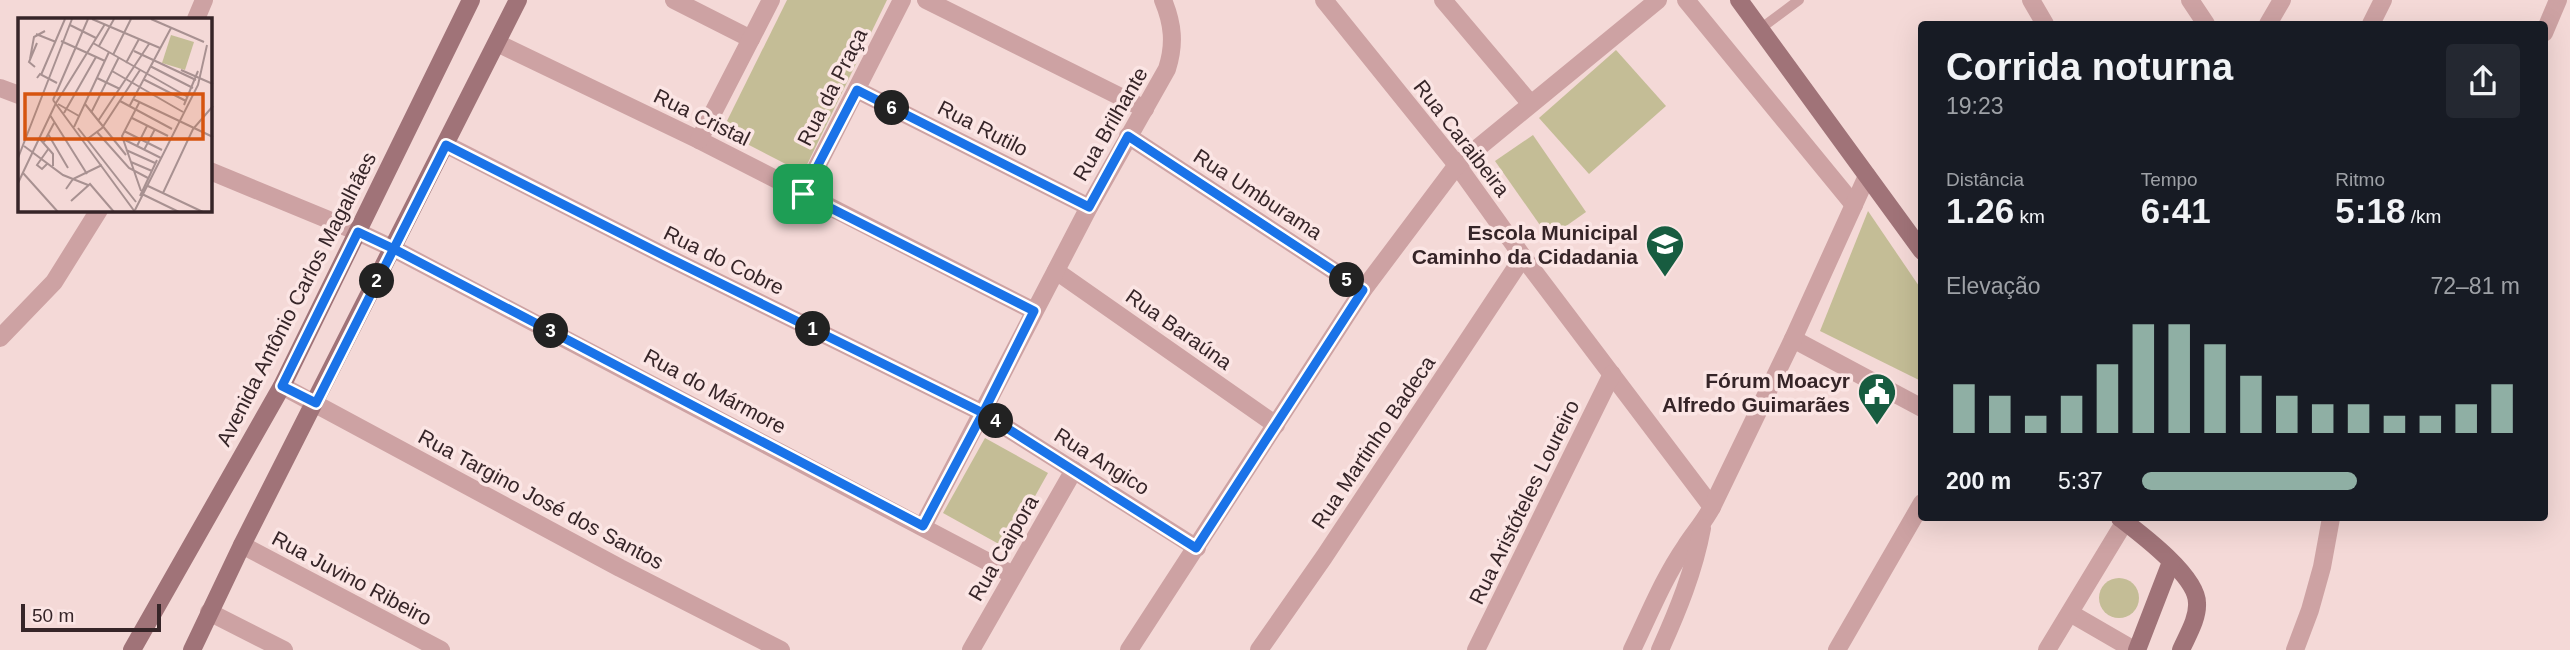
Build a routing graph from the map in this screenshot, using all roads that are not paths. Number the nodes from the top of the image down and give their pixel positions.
1 (204, 0) edge
2 (471, 0) edge
3 (518, 0) edge
4 (674, 0) edge
5 (771, 0) edge
6 (902, 0) edge
7 (926, 0) edge
8 (1163, 0) edge
9 (1324, 0) edge
10 (1443, 0) edge
11 (1658, 0) edge
12 (1686, 0) edge
13 (1739, 0) edge
14 (1799, 0) edge
15 (2031, 0) edge
16 (2190, 0) edge
17 (2282, 0) edge
18 (2558, 0) edge
19 (196, 18) edge
20 (2043, 21) edge
21 (2204, 21) edge
22 (2270, 21) edge
23 (2548, 24) edge
24 (1760, 29) junction
25 (751, 39) junction
26 (497, 43) junction
27 (0, 88) edge
28 (857, 90) junction
29 (18, 95) edge
30 (1530, 103) junction
31 (1145, 109) junction
32 (1128, 136) junction
33 (699, 140) junction
34 (446, 145) junction
35 (1457, 165) junction
36 (212, 173) edge
37 (1867, 176) junction
38 (803, 194) junction
39 (1854, 205) junction
40 (1089, 207) junction
41 (98, 212) edge
42 (358, 232) junction
43 (1918, 246) edge
44 (394, 249) junction
45 (1523, 257) junction
46 (1056, 271) junction
47 (1363, 290) junction
48 (1034, 311) junction
49 (0, 338) edge
50 (1793, 339) junction
51 (1612, 374) junction
52 (282, 386) junction
53 (316, 403) junction
54 (1918, 406) edge
55 (983, 413) junction
56 (1276, 425) junction
57 (1074, 470) junction
58 (1712, 507) junction
59 (1918, 510) edge
60 (2123, 521) edge
61 (2126, 521) edge
62 (2330, 521) edge
63 (1703, 525) junction
64 (923, 526) junction
65 (242, 545) junction
66 (1196, 548) junction
67 (2171, 562) junction
68 (1013, 575) junction
69 (209, 612) junction
70 (2070, 612) junction
71 (132, 650) edge
72 (192, 650) edge
73 (284, 650) edge
74 (440, 650) edge
75 (780, 650) edge
76 (971, 650) edge
77 (1129, 650) edge
78 (1259, 650) edge
79 (1476, 650) edge
80 (1632, 650) edge
81 (1660, 650) edge
82 (1836, 650) edge
83 (2047, 650) edge
84 (2136, 650) edge
85 (2181, 650) edge
86 (2295, 650) edge

1 - 19 street
2 - 42 street, Avenida Antônio Carlos Magalhães
3 - 26 street
4 - 25 street
5 - 25 street
6 - 28 street, Rua da Praça
7 - 31 street
8 - 31 street, Rua Brilhante
9 - 35 street, Rua Caraibeira
10 - 30 street
11 - 30 street
12 - 39 street
13 - 24 street
14 - 24 lane
15 - 20 street
16 - 21 street
17 - 22 street
18 - 23 street
24 - 37 street
25 - 33 street
26 - 33 street, Rua Cristal
26 - 34 street
27 - 29 street
28 - 38 street, Rua da Praça
28 - 40 street, Rua Rutilo
30 - 35 street
31 - 32 street, Rua Brilhante
32 - 40 street, Rua Brilhante
32 - 47 street, Rua Umburama
33 - 38 street, Rua Cristal
34 - 44 street
34 - 55 street, Rua do Cobre
35 - 45 street, Rua Caraibeira
35 - 47 street
36 - 42 street, Rua do Mármore
37 - 39 street
37 - 43 street
38 - 48 street, Rua Cristal
39 - 50 street
40 - 46 street, Rua Brilhante
41 - 49 street
42 - 44 street, Rua do Mármore
42 - 52 street, Avenida Antônio Carlos Magalhães
44 - 53 street
44 - 64 street, Rua do Mármore
45 - 51 street, Rua Caraibeira
45 - 78 street, Rua Martinho Badeca
46 - 48 street, Rua Brilhante
46 - 56 street, Rua Baraúna
47 - 56 street
48 - 55 street, Rua Brilhante
50 - 54 street
50 - 58 street
51 - 58 street, Rua Caraibeira
51 - 79 street, Rua Aristóteles Loureiro
52 - 53 street, Rua Targino José dos Santos
52 - 71 street, Avenida Antônio Carlos Magalhães
53 - 65 street
53 - 75 street, Rua Targino José dos Santos
55 - 57 street, Rua Angico
55 - 64 street, Rua Brilhante
56 - 66 street
57 - 66 street, Rua Angico
57 - 68 street, Rua Caipora
58 - 63 street
59 - 82 street
60 - 70 street
61 - 67 street
62 - 86 street
63 - 80 street
63 - 81 street
64 - 68 street, Rua do Mármore
65 - 69 street
65 - 74 street, Rua Juvino Ribeiro
66 - 77 street
67 - 84 street
67 - 85 street
68 - 76 street, Rua Caipora
69 - 72 street
69 - 73 street
70 - 83 street
70 - 84 street

